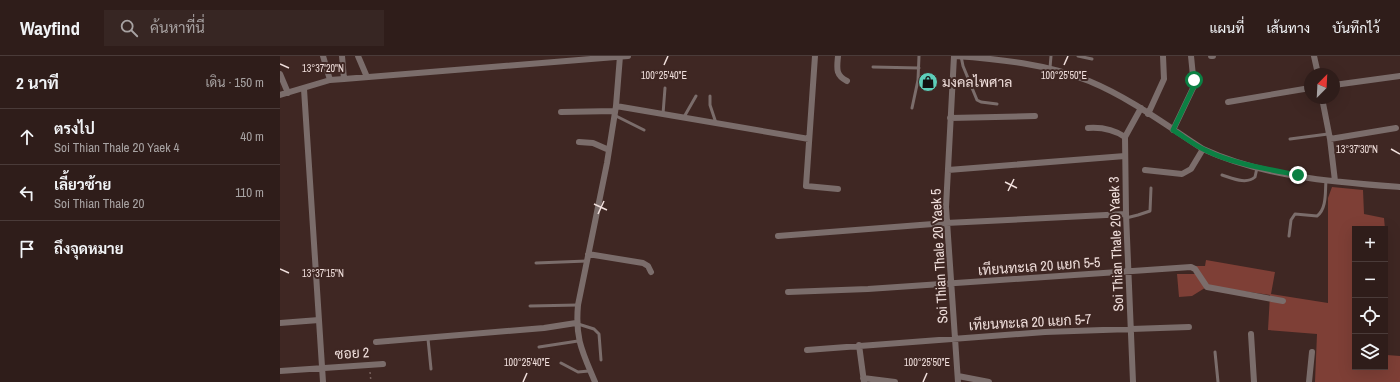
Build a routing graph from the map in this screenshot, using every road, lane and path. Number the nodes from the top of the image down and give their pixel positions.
1 (323, 56) edge
2 (342, 56) edge
3 (358, 56) edge
4 (620, 56) edge
5 (628, 56) edge
6 (815, 56) edge
7 (838, 56) edge
8 (919, 56) edge
9 (954, 56) edge
10 (961, 56) edge
11 (1051, 56) edge
12 (1078, 56) edge
13 (1163, 56) edge
14 (1191, 56) edge
15 (1314, 56) edge
16 (975, 57) edge
17 (1092, 59) dead end
18 (873, 66) dead end
19 (919, 68) junction
20 (1050, 68) junction
21 (1317, 68) edge
22 (280, 75) edge
23 (1400, 76) edge
24 (367, 77) junction
25 (344, 79) junction
26 (330, 80) junction
27 (847, 81) dead end
28 (1340, 84) edge
29 (304, 88) junction
30 (665, 88) dead end
31 (1304, 89) edge
32 (288, 93) junction
33 (280, 95) edge
34 (696, 96) dead end
35 (710, 96) dead end
36 (1228, 102) dead end
37 (997, 104) dead end
38 (1323, 104) edge
39 (912, 108) dead end
40 (1141, 108) junction
41 (615, 110) junction
42 (561, 112) dead end
43 (663, 114) junction
44 (1148, 114) junction
45 (1035, 116) dead end
46 (684, 118) junction
47 (950, 118) junction
48 (716, 123) junction
49 (1088, 128) dead end
50 (1396, 128) dead end
51 (644, 130) dead end
52 (1173, 130) junction
53 (1125, 137) junction
54 (1330, 137) junction
55 (809, 139) junction
56 (1290, 139) dead end
57 (579, 142) dead end
58 (609, 150) junction
59 (1203, 150) junction
60 (1125, 156) junction
61 (1258, 167) junction
62 (948, 170) junction
63 (1145, 170) dead end
64 (1222, 175) dead end
65 (1326, 181) junction
66 (1335, 181) junction
67 (1400, 187) edge
68 (1151, 188) dead end
69 (838, 189) dead end
70 (1126, 216) junction
71 (946, 223) junction
72 (778, 236) dead end
73 (1289, 236) dead end
74 (588, 257) junction
75 (536, 263) dead end
76 (651, 272) dead end
77 (1128, 272) junction
78 (951, 283) junction
79 (788, 292) dead end
80 (1283, 301) dead end
81 (578, 305) junction
82 (530, 306) dead end
83 (319, 320) junction
84 (280, 323) edge
85 (576, 323) junction
86 (1189, 327) dead end
87 (1130, 329) junction
88 (1251, 334) dead end
89 (428, 338) junction
90 (955, 339) junction
91 (578, 341) junction
92 (376, 342) dead end
93 (859, 345) junction
94 (539, 347) dead end
95 (806, 350) dead end
96 (1215, 352) dead end
97 (1312, 352) dead end
98 (601, 360) dead end
99 (561, 363) dead end
100 (369, 364) junction
101 (383, 364) dead end
102 (322, 367) junction
103 (431, 369) dead end
104 (280, 371) edge
105 (590, 371) junction
106 (958, 379) edge
107 (864, 380) edge
108 (324, 382) edge
109 (371, 382) edge
110 (595, 382) edge
111 (895, 382) edge
112 (989, 382) edge
113 (1132, 382) edge
114 (1218, 382) edge
115 (1254, 382) edge
116 (1310, 382) edge

1 - 26 street
2 - 25 street
3 - 24 street
4 - 5 street
4 - 24 street
4 - 41 street
6 - 55 street
7 - 27 street
8 - 19 lane
9 - 10 street
9 - 47 street, Soi Thian Thale 20 Yaek 5
10 - 16 street
10 - 37 lane
11 - 20 lane
12 - 17 lane
13 - 44 street
14 - 52 street
15 - 21 street
16 - 20 street
18 - 19 lane
19 - 39 lane
20 - 40 street
22 - 32 street
23 - 28 street
24 - 25 street
25 - 26 street
26 - 29 street
29 - 32 street
29 - 83 street
30 - 43 lane
31 - 36 street
32 - 33 street
34 - 46 lane
35 - 48 lane
38 - 54 street
40 - 44 street
40 - 53 street, Soi Thian Thale 20 Yaek 3
41 - 42 street
41 - 43 street
41 - 51 lane
41 - 58 street
43 - 46 street
44 - 52 street
45 - 47 street
46 - 48 street
47 - 62 street, Soi Thian Thale 20 Yaek 5
48 - 55 street
49 - 53 street
50 - 54 street
52 - 59 street
53 - 60 street, Soi Thian Thale 20 Yaek 3
54 - 56 lane
54 - 66 street
55 - 69 street
57 - 58 street
58 - 74 street
59 - 61 street
59 - 63 street
60 - 62 street
60 - 70 street, Soi Thian Thale 20 Yaek 3
61 - 64 lane
61 - 65 street
62 - 71 street, Soi Thian Thale 20 Yaek 5
65 - 66 street
65 - 73 lane
66 - 67 street
68 - 70 lane
70 - 71 street
70 - 77 street, Soi Thian Thale 20 Yaek 3
71 - 72 street
71 - 78 street, Soi Thian Thale 20 Yaek 5
74 - 75 lane
74 - 76 street
74 - 81 street
77 - 78 street, เทียนทะเล 20 แยก 5-5
77 - 80 street, เทียนทะเล 20 แยก 5-5
77 - 87 street, Soi Thian Thale 20 Yaek 3
78 - 79 street, เทียนทะเล 20 แยก 5-5
78 - 90 street, Soi Thian Thale 20 Yaek 5
81 - 82 lane
81 - 85 street
83 - 84 street
83 - 102 street
85 - 89 street
85 - 91 street
85 - 98 lane
86 - 87 street, เทียนทะเล 20 แยก 5-7
87 - 90 street, เทียนทะเล 20 แยก 5-7
87 - 113 street, Soi Thian Thale 20 Yaek 3
88 - 115 street
89 - 92 street
89 - 103 lane
90 - 93 street, เทียนทะเล 20 แยก 5-7
90 - 106 street, Soi Thian Thale 20 Yaek 5
91 - 94 lane
91 - 105 street
93 - 95 street, เทียนทะเล 20 แยก 5-7
93 - 107 street
96 - 114 lane
97 - 116 street
99 - 105 lane
100 - 101 street, ซอย 2
100 - 102 street, ซอย 2
100 - 109 path
102 - 104 street, ซอย 2
102 - 108 street
105 - 110 street
106 - 112 street
107 - 111 street

